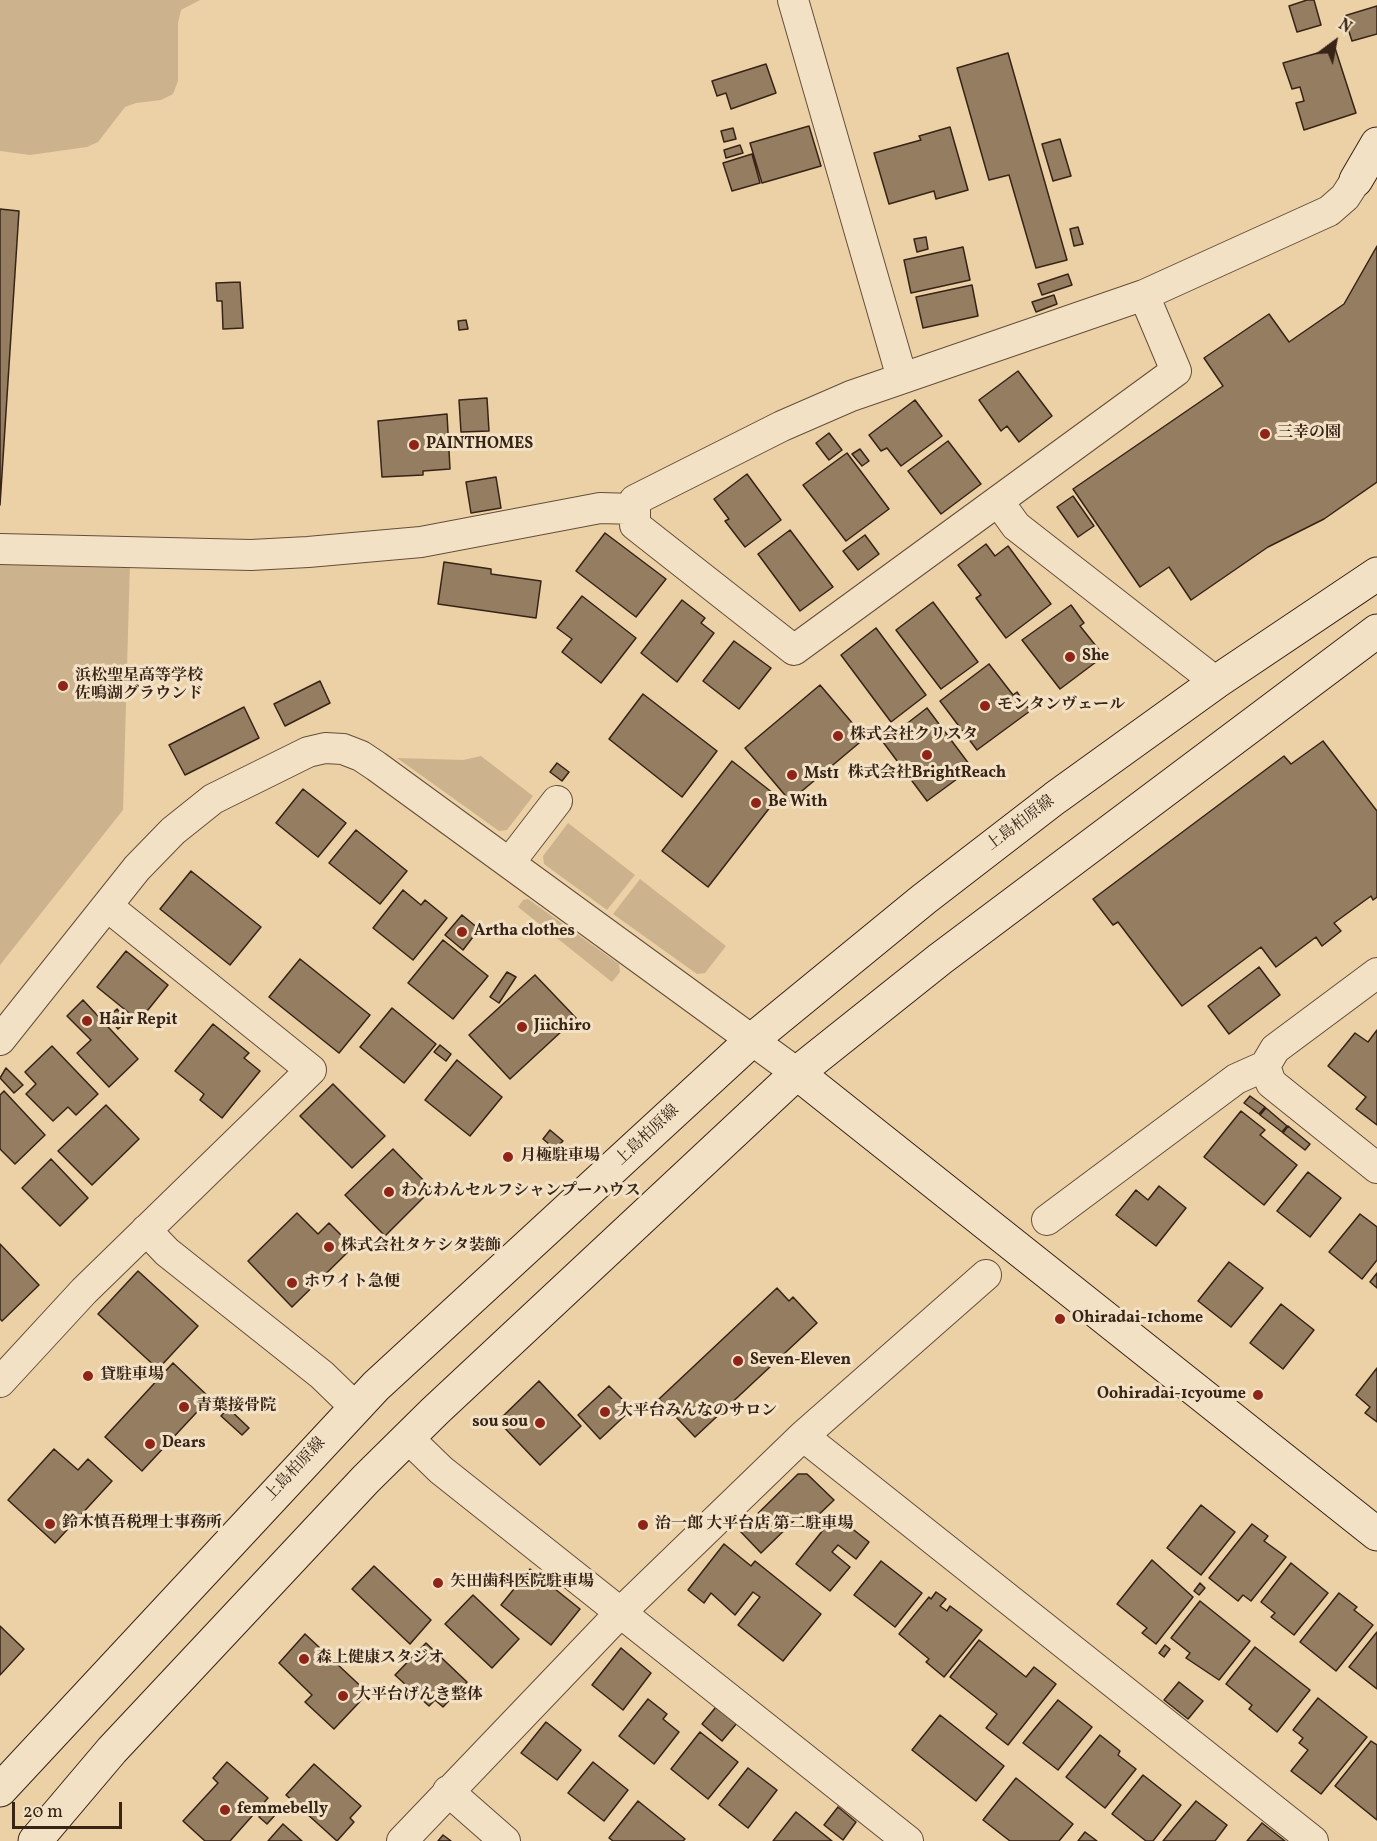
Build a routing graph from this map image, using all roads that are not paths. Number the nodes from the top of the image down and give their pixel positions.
1 (793, 0) edge
2 (1377, 144) edge
3 (1356, 180) joint
4 (1144, 295) junction
5 (902, 378) junction
6 (998, 501) junction
7 (635, 509) junction
8 (0, 549) edge
9 (1377, 574) edge
10 (1377, 631) edge
11 (1216, 682) junction
12 (557, 801) dead end
13 (510, 862) junction
14 (107, 906) junction
15 (1377, 973) edge
16 (753, 1039) junction
17 (0, 1040) edge
18 (1265, 1066) junction
19 (797, 1073) junction
20 (1377, 1168) edge
21 (1047, 1220) dead end
22 (146, 1230) junction
23 (986, 1275) dead end
24 (0, 1382) edge
25 (356, 1408) junction
26 (802, 1436) junction
27 (408, 1438) junction
28 (1377, 1534) edge
29 (621, 1612) junction
30 (0, 1790) edge
31 (448, 1791) junction
32 (34, 1841) edge
33 (402, 1841) edge
34 (506, 1841) edge
35 (908, 1841) edge
36 (1313, 1841) edge

1 - 5 street
2 - 3 street
3 - 4 street
4 - 5 street
4 - 6 street
5 - 7 street
6 - 7 street
6 - 11 street
7 - 8 street
9 - 11 street, 上島柏原線
10 - 19 street
11 - 16 street, 上島柏原線
12 - 13 street
13 - 14 street
13 - 16 street
14 - 17 street
14 - 22 street
15 - 18 street
16 - 19 street
16 - 25 street, 上島柏原線
18 - 20 street
18 - 21 street
19 - 27 street
19 - 28 street
22 - 24 street
22 - 25 street
23 - 26 street
25 - 30 street, 上島柏原線
26 - 29 street
26 - 36 street
27 - 29 street
27 - 32 street
29 - 31 street
29 - 35 street
31 - 33 street
31 - 34 street

